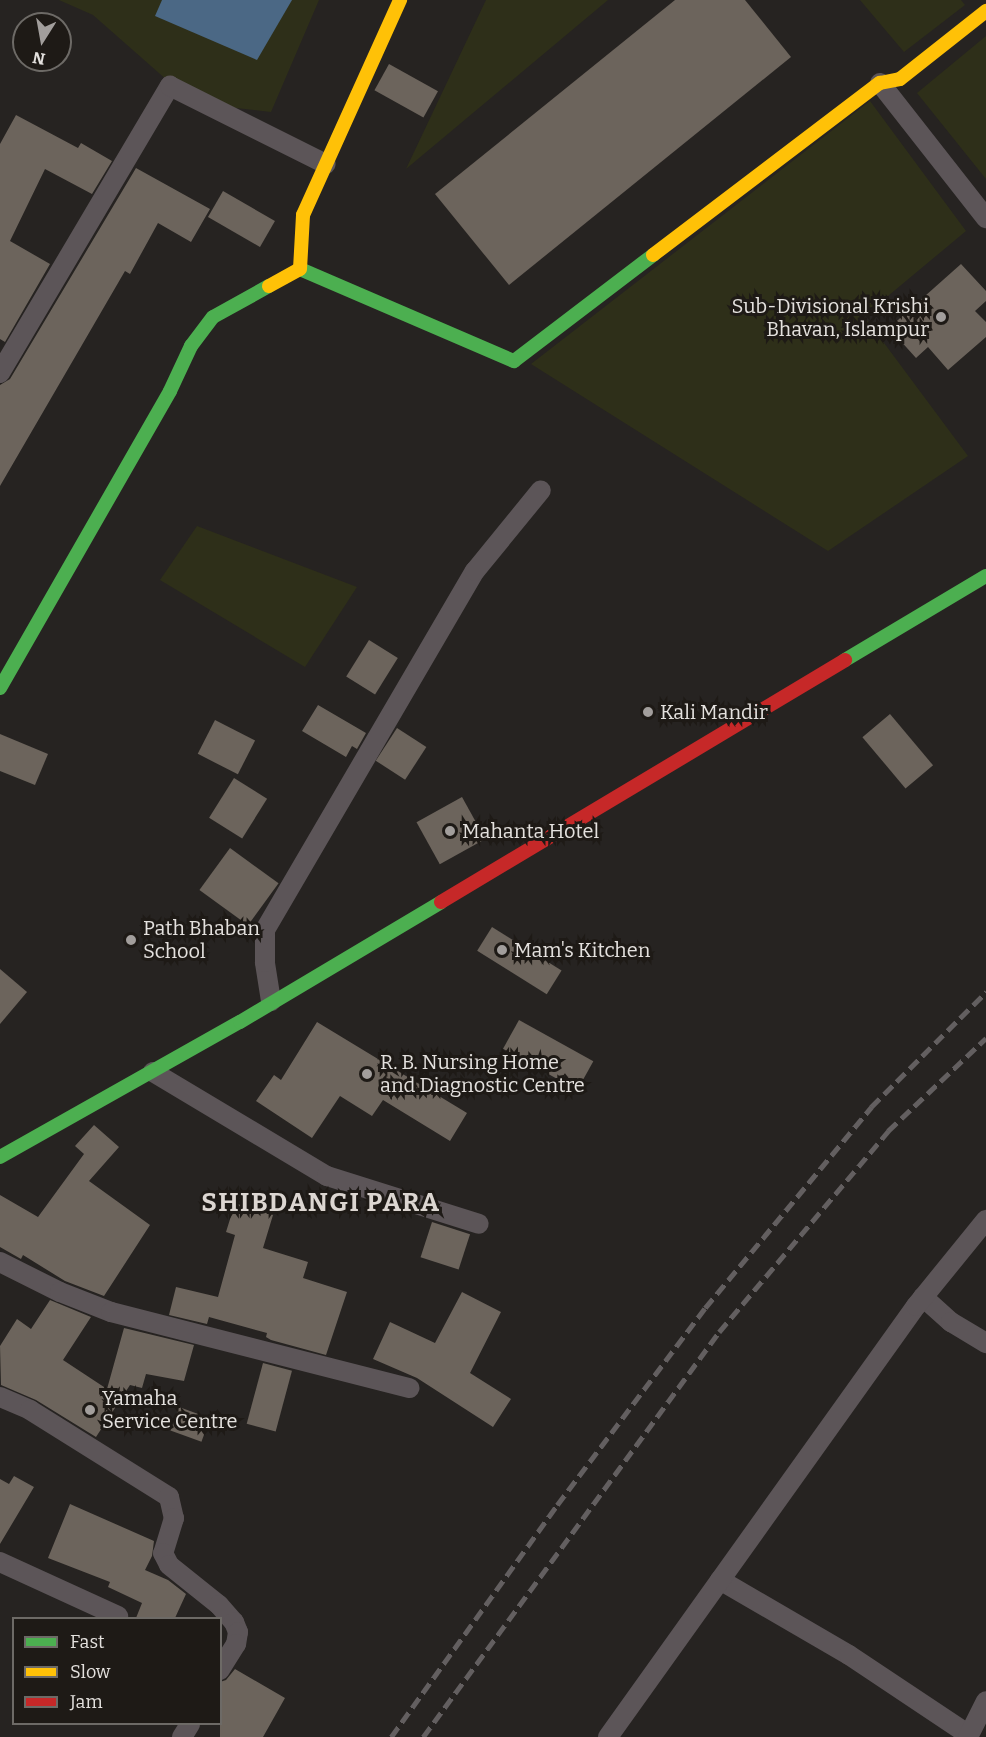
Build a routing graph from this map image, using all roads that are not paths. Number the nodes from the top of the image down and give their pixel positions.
1 (400, 0) edge
2 (986, 11) edge
3 (880, 83) junction
4 (326, 164) junction
5 (986, 218) edge
6 (300, 269) junction
7 (0, 373) edge
8 (541, 490) dead end
9 (986, 576) edge
10 (0, 688) edge
11 (271, 1001) junction
12 (153, 1072) junction
13 (0, 1157) edge
14 (986, 1220) edge
15 (479, 1224) dead end
16 (0, 1262) edge
17 (923, 1297) junction
18 (986, 1343) edge
19 (409, 1388) dead end
20 (0, 1397) edge
21 (0, 1562) edge
22 (720, 1580) junction
23 (117, 1616) dead end
24 (222, 1667) edge
25 (986, 1701) edge
26 (968, 1736) edge
27 (608, 1737) edge

1 - 4 street
2 - 3 street
3 - 5 street
3 - 6 street
4 - 6 street
4 - 7 street
6 - 10 street
8 - 11 street
9 - 11 street
11 - 12 street
12 - 13 street
12 - 15 street
14 - 17 street
16 - 19 street
17 - 18 street
17 - 22 street
20 - 24 street
21 - 23 street
22 - 26 street
22 - 27 street
25 - 26 street

